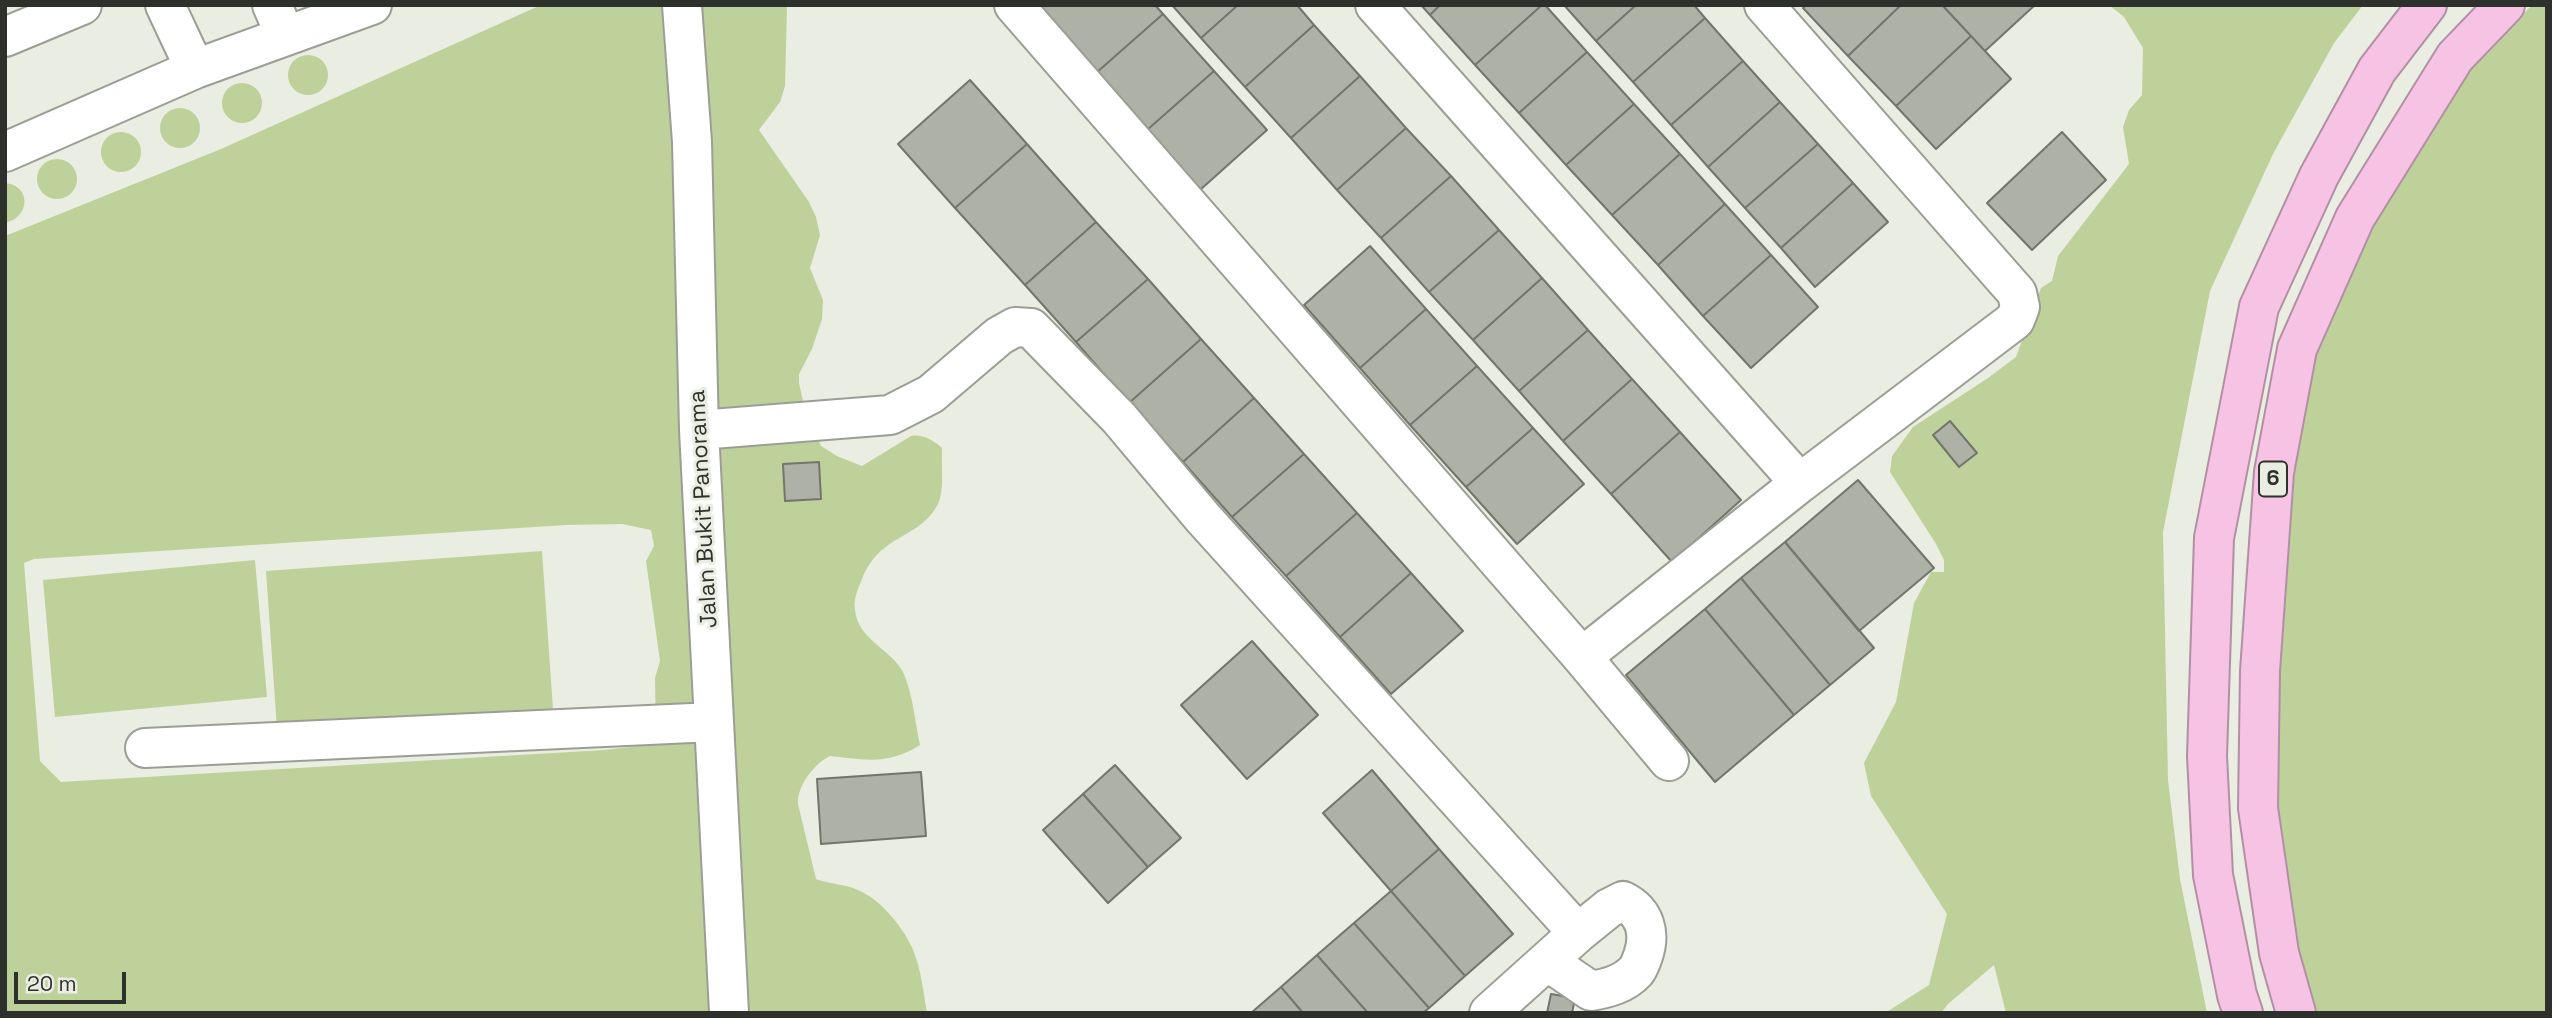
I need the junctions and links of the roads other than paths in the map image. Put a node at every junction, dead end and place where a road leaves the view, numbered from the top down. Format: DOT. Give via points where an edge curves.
graph roads {
  1 [pos="82,5"];
  2 [pos="165,5"];
  3 [pos="372,5"];
  4 [pos="682,5"];
  5 [pos="1014,5"];
  6 [pos="1374,5"];
  7 [pos="1764,5"];
  8 [pos="2427,5"];
  9 [pos="2505,5"];
  10 [pos="279,20"];
  11 [pos="5,37"];
  12 [pos="195,69"];
  13 [pos="5,152"];
  14 [pos="699,430"];
  15 [pos="1800,483"];
  16 [pos="1583,657"];
  17 [pos="714,722"];
  18 [pos="145,748"];
  19 [pos="1668,761"];
  20 [pos="1578,933"];
  21 [pos="1548,961"];
  22 [pos="729,1013"];
  23 [pos="1489,1013"];
  24 [pos="2243,1013"];
  25 [pos="2296,1013"];
  1 -- 11 [label="street"];
  2 -- 12 [label="street"];
  3 -- 10 [label="street"];
  4 -- 14 [label="street, Jalan Bukit Panorama" via="692,142"];
  5 -- 16 [label="street"];
  6 -- 15 [label="street"];
  7 -- 15 [label="street" via="2017,293 2020,307 2015,320"];
  8 -- 24 [label="highway, 6" via="2376,70 2319,176 2259,307 2214,538 2207,757 2213,875"];
  9 -- 25 [label="highway, 6" via="2455,57 2355,218 2297,349 2274,472 2260,671 2258,808 2279,953"];
  10 -- 12 [label="street"];
  12 -- 13 [label="street"];
  14 -- 17 [label="street, Jalan Bukit Panorama"];
  14 -- 20 [label="street" via="890,415 931,394 999,336 1015,327 1031,328 1119,418 1203,518"];
  15 -- 16 [label="street"];
  16 -- 19 [label="street"];
  17 -- 18 [label="street"];
  17 -- 22 [label="street, Jalan Bukit Panorama"];
  20 -- 21 [label="street"];
  20 -- 21 [label="street" via="1623,901 1635,907 1644,919 1647,943 1637,971 1615,987 1591,991"];
  21 -- 23 [label="street"];
}
